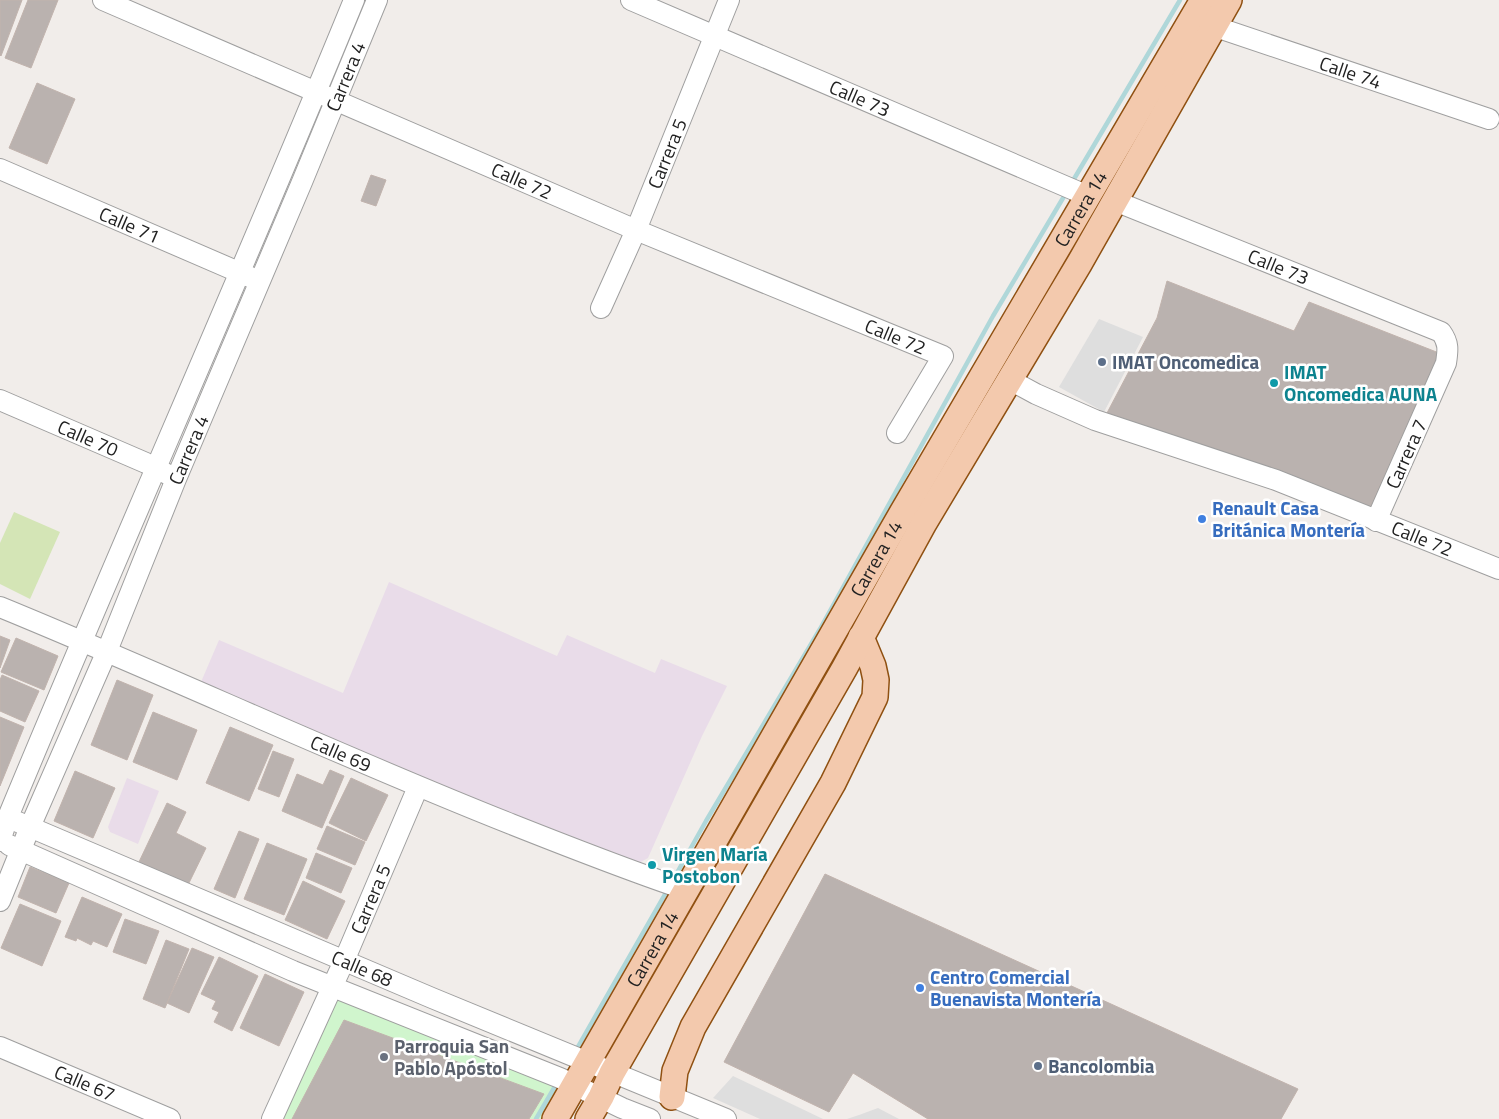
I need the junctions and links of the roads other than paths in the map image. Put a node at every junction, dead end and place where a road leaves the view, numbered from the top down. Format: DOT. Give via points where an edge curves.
graph roads {
  1 [pos="103,0"];
  2 [pos="354,0"];
  3 [pos="376,0"];
  4 [pos="632,0"];
  5 [pos="729,0"];
  6 [pos="1203,0"];
  7 [pos="1229,0"];
  8 [pos="1213,26"];
  9 [pos="714,36"];
  10 [pos="316,92"];
  11 [pos="336,101"];
  12 [pos="1488,119"];
  13 [pos="0,169"];
  14 [pos="280,176"];
  15 [pos="302,182"];
  16 [pos="1083,194"];
  17 [pos="1114,201"];
  18 [pos="636,230"];
  19 [pos="239,272"];
  20 [pos="260,282"];
  21 [pos="601,308"];
  22 [pos="1442,332"];
  23 [pos="1010,380"];
  24 [pos="0,400"];
  25 [pos="897,433"];
  26 [pos="156,468"];
  27 [pos="176,479"];
  28 [pos="1376,521"];
  29 [pos="1499,569"];
  30 [pos="0,607"];
  31 [pos="861,637"];
  32 [pos="81,640"];
  33 [pos="107,651"];
  34 [pos="418,787"];
  35 [pos="4,816"];
  36 [pos="30,827"];
  37 [pos="0,841"];
  38 [pos="20,850"];
  39 [pos="680,887"];
  40 [pos="0,901"];
  41 [pos="344,961"];
  42 [pos="332,986"];
  43 [pos="0,1047"];
  44 [pos="572,1055"];
  45 [pos="612,1073"];
  46 [pos="568,1081"];
  47 [pos="601,1097"];
  48 [pos="672,1097"];
  49 [pos="170,1119"];
  50 [pos="272,1119"];
  51 [pos="555,1119"];
  52 [pos="588,1119"];
  53 [pos="650,1119"];
  54 [pos="726,1119"];
  1 -- 10 [label="street, Calle 72"];
  2 -- 10 [label="street, Carrera 4"];
  3 -- 11 [label="street, Carrera 4"];
  4 -- 9 [label="street, Calle 73"];
  5 -- 9 [label="street, Carrera 5"];
  6 -- 16 [label="main road, Carrera 14"];
  7 -- 8 [label="main road, Carrera 14"];
  8 -- 12 [label="street, Calle 74"];
  8 -- 17 [label="main road, Carrera 14"];
  9 -- 16 [label="street, Calle 73"];
  9 -- 18 [label="street, Carrera 5"];
  10 -- 11 [label="street, Calle 72"];
  10 -- 14 [label="street, Carrera 4"];
  11 -- 15 [label="street, Carrera 4"];
  11 -- 18 [label="street, Calle 72"];
  13 -- 19 [label="street, Calle 71"];
  14 -- 15 [label="street"];
  14 -- 19 [label="street, Carrera 4"];
  15 -- 20 [label="street, Carrera 4"];
  16 -- 39 [label="main road, Carrera 14" via="902,513"];
  17 -- 22 [label="street, Calle 73"];
  17 -- 23 [label="main road, Carrera 14"];
  18 -- 21 [label="street, Carrera 5"];
  18 -- 25 [label="street, Calle 72" via="942,356"];
  19 -- 20 [label="street, Calle 71"];
  19 -- 26 [label="street, Carrera 4"];
  20 -- 27 [label="street, Carrera 4"];
  22 -- 28 [label="street, Carrera 7" via="1449,349 1446,363"];
  23 -- 28 [label="street, Calle 72" via="1094,420 1276,480"];
  23 -- 31 [label="main road, Carrera 14" via="924,523"];
  24 -- 26 [label="street, Calle 70"];
  26 -- 27 [label="street, Calle 70"];
  26 -- 32 [label="street, Carrera 4"];
  27 -- 33 [label="street, Carrera 4"];
  28 -- 29 [label="street, Calle 72"];
  30 -- 32 [label="street, Calle 69"];
  31 -- 45 [label="main road, Carrera 14"];
  31 -- 48 [label="main road" via="873,666 875,697 833,783 693,1027 676,1071"];
  32 -- 33 [label="street, Calle 69"];
  32 -- 35 [label="street, Carrera 4"];
  33 -- 34 [label="street, Calle 69"];
  33 -- 36 [label="street, Carrera 4"];
  34 -- 39 [label="street, Calle 69" via="626,870"];
  34 -- 41 [label="street, Carrera 5"];
  35 -- 36 [label="street, Calle 68"];
  35 -- 37 [label="street, Carrera 4"];
  36 -- 38 [label="street, Carrera 4"];
  36 -- 41 [label="street, Calle 68"];
  37 -- 38 [label="street, Calle 68"];
  38 -- 40 [label="street, Carrera 4"];
  38 -- 42 [label="street, Calle 68"];
  39 -- 44 [label="main road, Carrera 14"];
  41 -- 42 [label="street, Carrera 5"];
  41 -- 44 [label="street, Calle 68"];
  42 -- 46 [label="street, Calle 68"];
  42 -- 50 [label="street, Carrera 5"];
  43 -- 49 [label="street, Calle 67"];
  44 -- 45 [label="street, Calle 68"];
  44 -- 46 [label="main road, Carrera 14"];
  45 -- 47 [label="main road, Carrera 14"];
  45 -- 48 [label="street, Calle 68"];
  46 -- 47 [label="street, Calle 68"];
  46 -- 51 [label="main road, Carrera 14"];
  47 -- 52 [label="main road, Carrera 14"];
  47 -- 53 [label="street, Calle 68"];
  48 -- 54 [label="street, Calle 68"];
}
